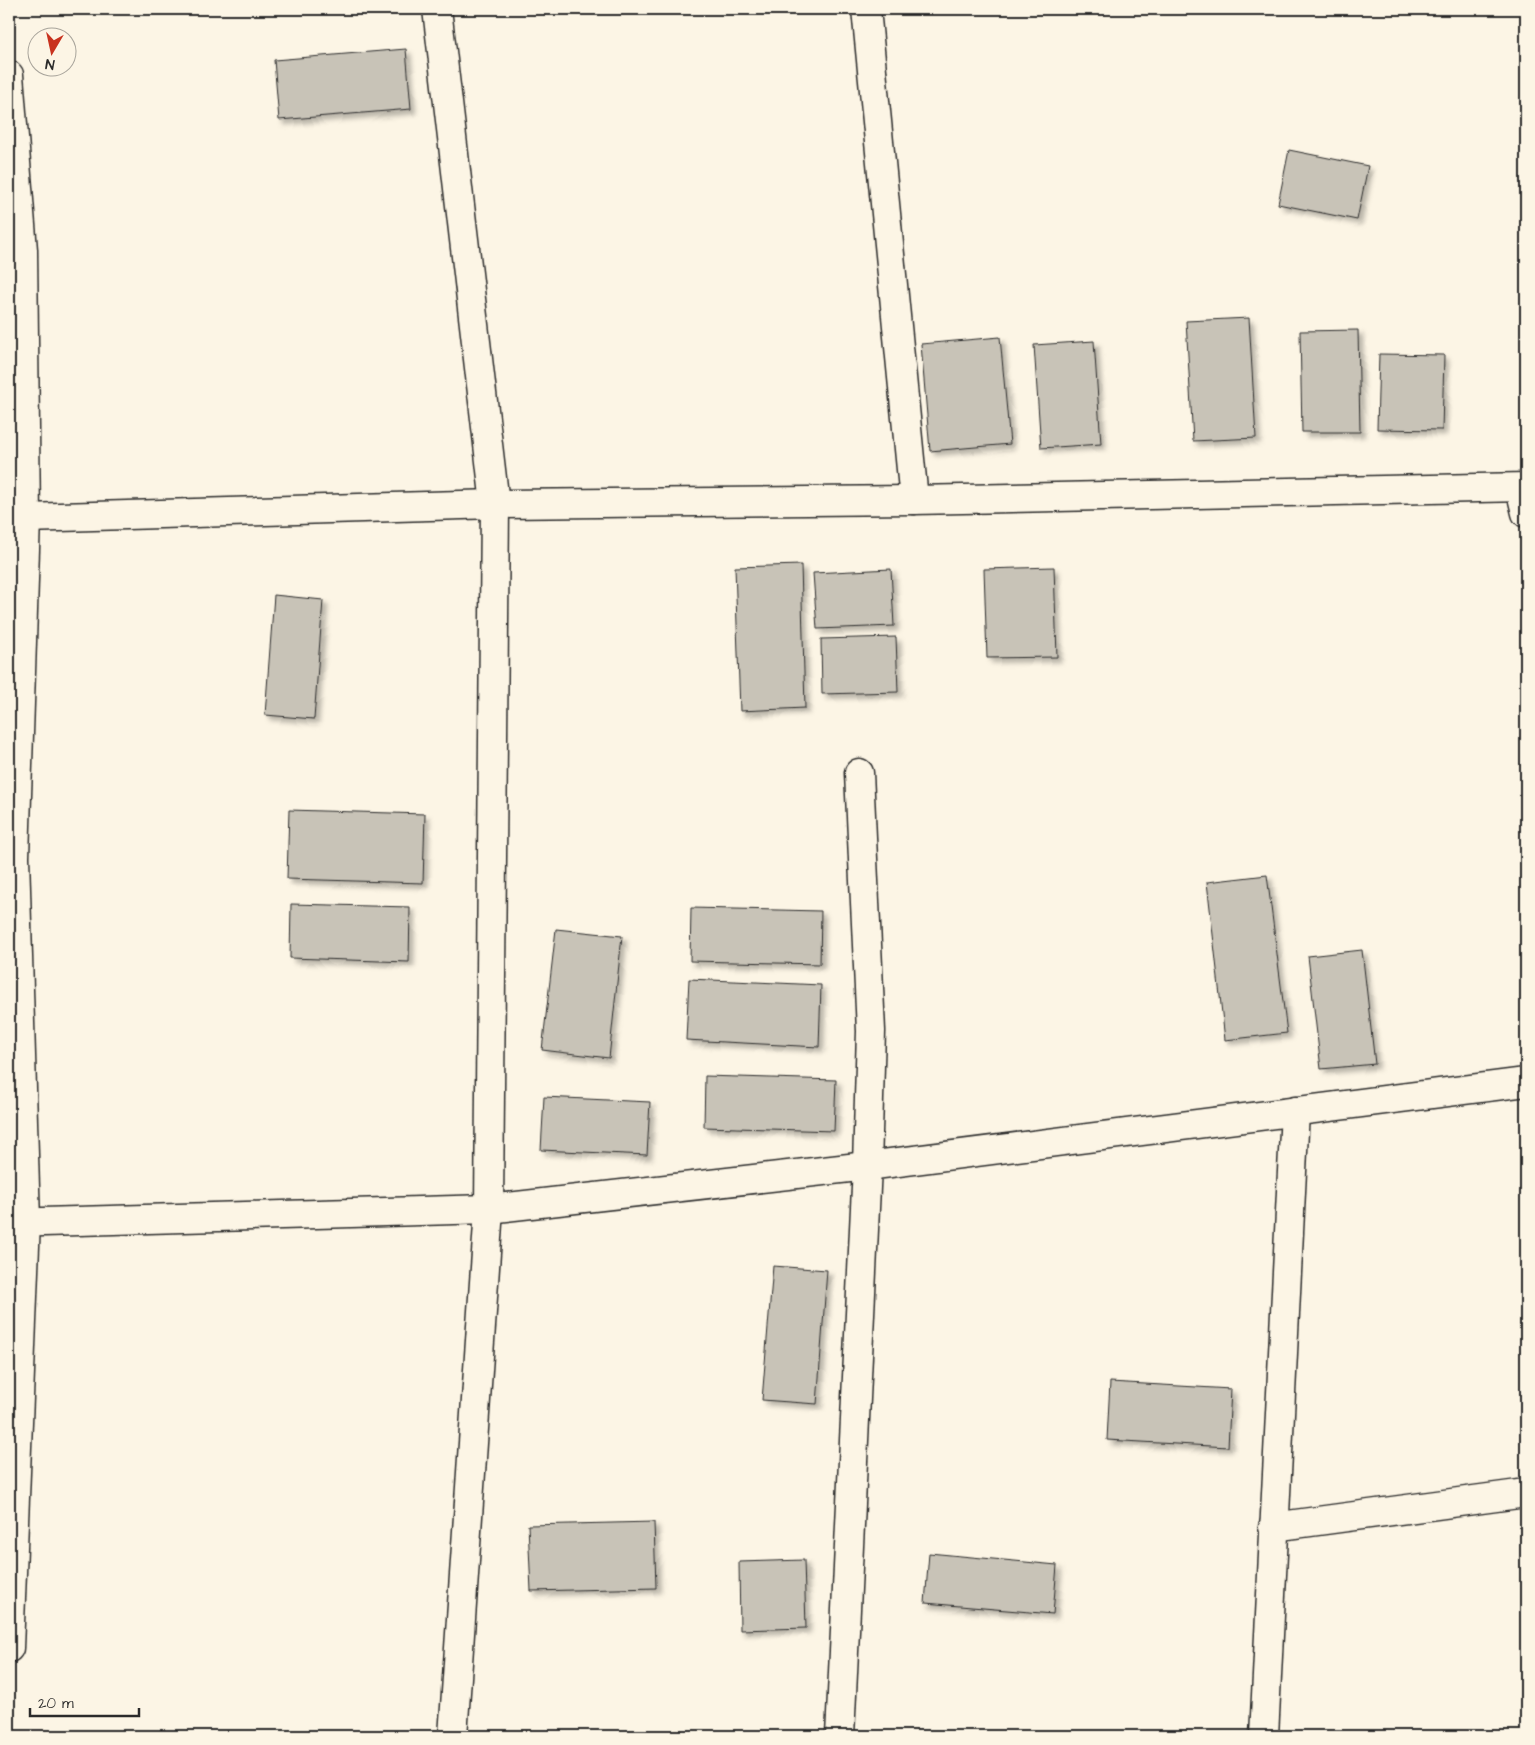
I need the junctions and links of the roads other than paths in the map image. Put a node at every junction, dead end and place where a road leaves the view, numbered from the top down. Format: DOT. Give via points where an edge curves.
graph roads {
  1 [pos="438,9"];
  2 [pos="866,9"];
  3 [pos="9,75"];
  4 [pos="1524,496"];
  5 [pos="914,500"];
  6 [pos="495,504"];
  7 [pos="26,518"];
  8 [pos="859,774"];
  9 [pos="12,857"];
  10 [pos="1526,1082"];
  11 [pos="1295,1111"];
  12 [pos="867,1166"];
  13 [pos="489,1209"];
  14 [pos="17,1222"];
  15 [pos="1526,1493"];
  16 [pos="1273,1527"];
  17 [pos="9,1635"];
  18 [pos="453,1736"];
  19 [pos="840,1736"];
  20 [pos="1264,1736"];
  1 -- 6 [label="street"];
  2 -- 5 [label="street"];
  3 -- 7 [label="street" via="23,250"];
  4 -- 5 [label="street"];
  5 -- 6 [label="street"];
  6 -- 7 [label="street"];
  6 -- 13 [label="street"];
  7 -- 9 [label="street"];
  8 -- 12 [label="street" via="871,1031"];
  9 -- 14 [label="street"];
  10 -- 11 [label="street"];
  11 -- 12 [label="street"];
  11 -- 16 [label="street"];
  12 -- 13 [label="street"];
  12 -- 19 [label="street"];
  13 -- 14 [label="street"];
  13 -- 18 [label="street"];
  14 -- 17 [label="street"];
  15 -- 16 [label="street"];
  16 -- 20 [label="street"];
}
